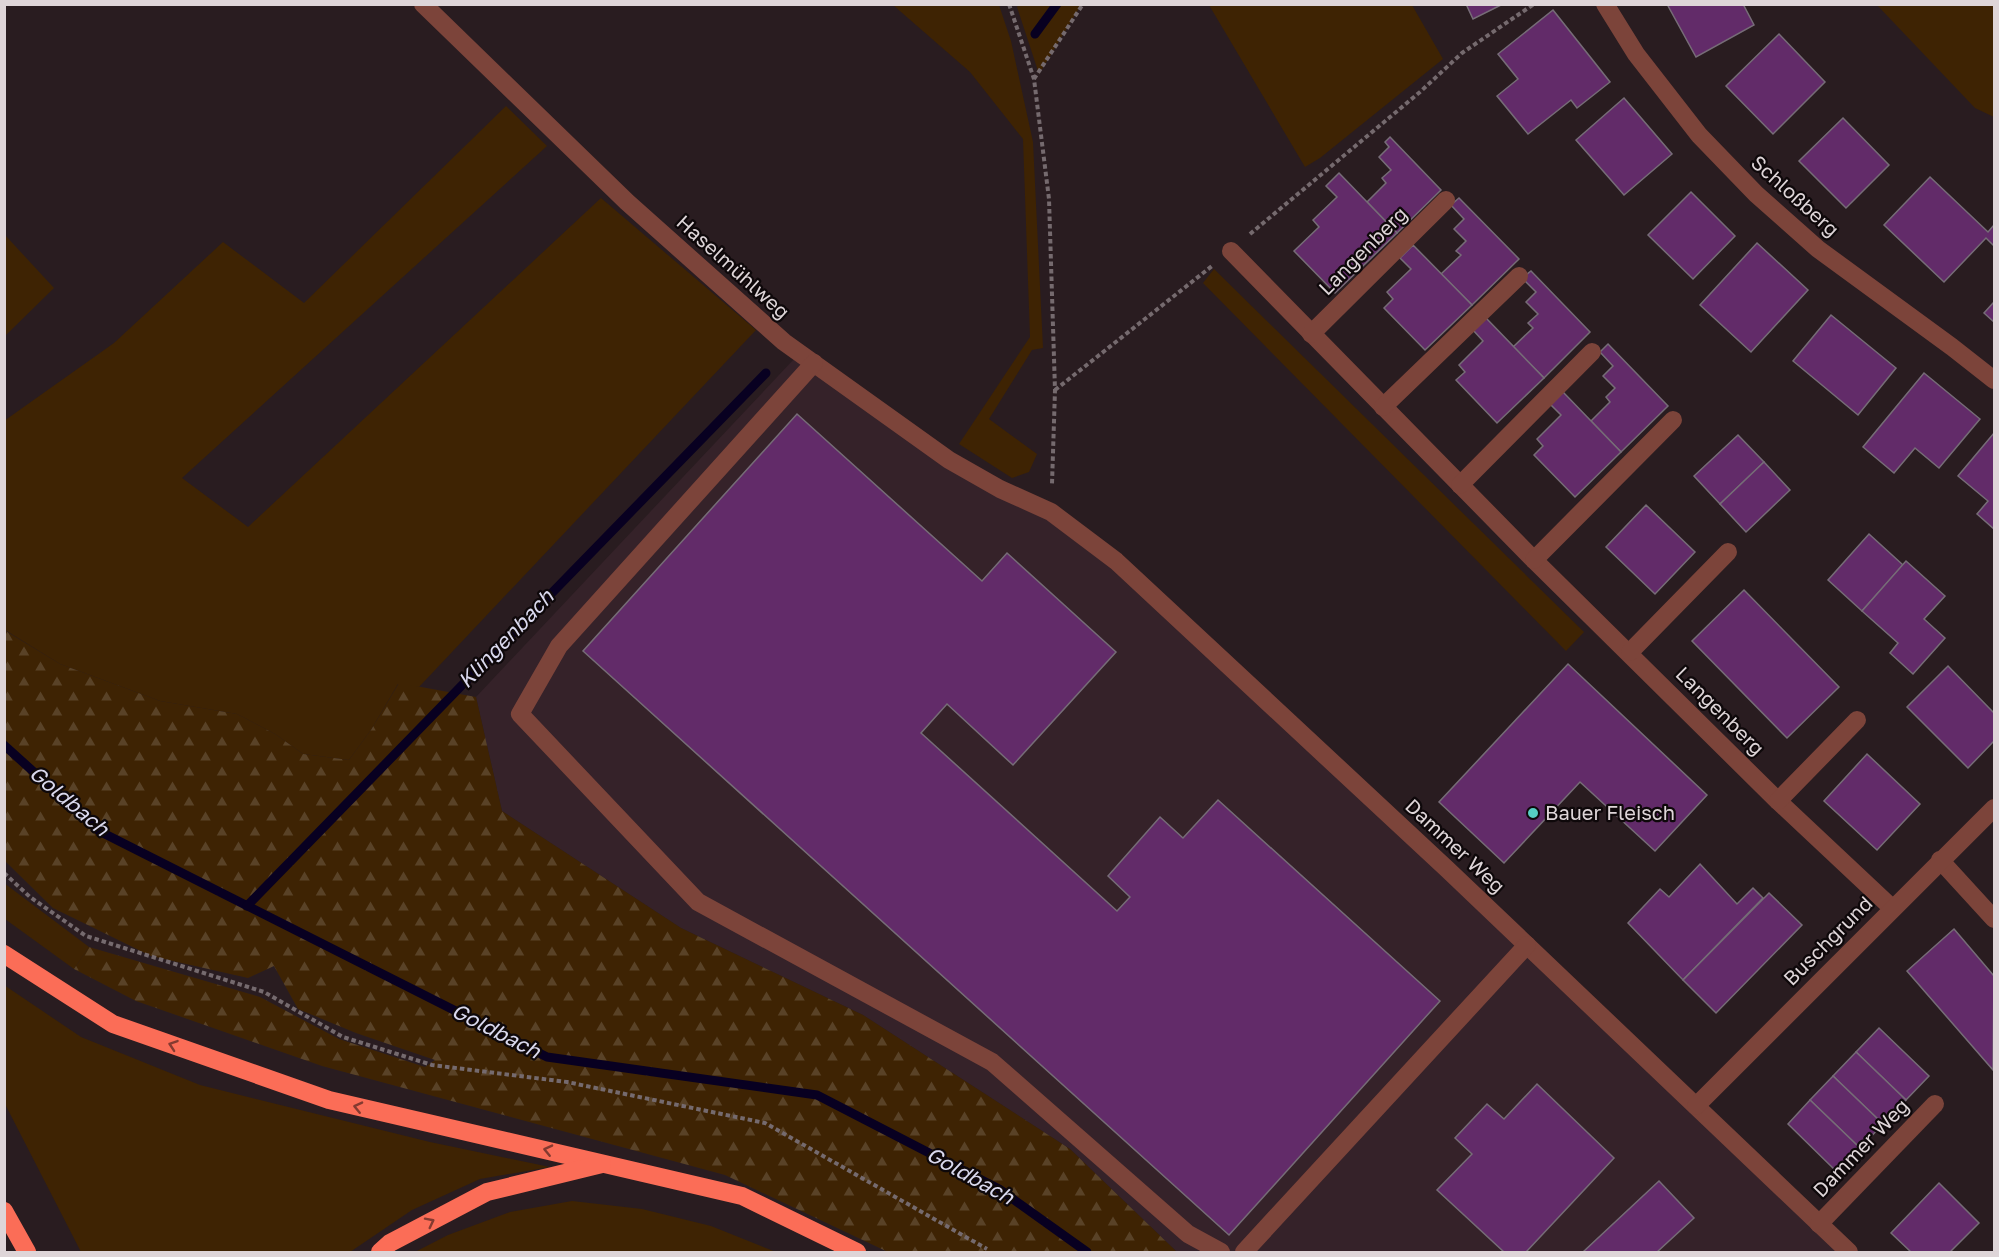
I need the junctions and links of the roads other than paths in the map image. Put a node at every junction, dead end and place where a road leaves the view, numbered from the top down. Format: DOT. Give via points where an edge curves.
graph roads {
  1 [pos="423,4"];
  2 [pos="1605,4"];
  3 [pos="1446,201"];
  4 [pos="1231,251"];
  5 [pos="1519,276"];
  6 [pos="1311,334"];
  7 [pos="1592,352"];
  8 [pos="814,363"];
  9 [pos="1995,380"];
  10 [pos="1383,407"];
  11 [pos="1672,420"];
  12 [pos="1460,485"];
  13 [pos="1051,512"];
  14 [pos="1728,552"];
  15 [pos="1534,560"];
  16 [pos="1630,652"];
  17 [pos="1857,720"];
  18 [pos="1778,801"];
  19 [pos="1995,808"];
  20 [pos="1940,860"];
  21 [pos="1892,908"];
  22 [pos="1995,919"];
  23 [pos="1527,945"];
  24 [pos="4,954"];
  25 [pos="1935,1104"];
  26 [pos="1695,1106"];
  27 [pos="605,1164"];
  28 [pos="4,1211"];
  29 [pos="1819,1224"];
  30 [pos="27,1252"];
  31 [pos="380,1252"];
  32 [pos="856,1252"];
  33 [pos="1221,1252"];
  34 [pos="1244,1252"];
  35 [pos="1849,1252"];
  1 -- 8 [label="street, Haselmühlweg" via="627,202 784,342"];
  2 -- 9 [label="street, Schloßberg" via="1636,54 1699,135 1756,194 1818,249"];
  3 -- 6 [label="street, Langenberg"];
  4 -- 6 [label="street, Langenberg"];
  5 -- 10 [label="street"];
  6 -- 10 [label="street, Langenberg"];
  7 -- 12 [label="street"];
  8 -- 13 [label="street, Haselmühlweg" via="949,460"];
  8 -- 33 [label="street" via="559,646 520,714 698,902 992,1062 1188,1234"];
  10 -- 12 [label="street, Langenberg"];
  11 -- 15 [label="street"];
  12 -- 15 [label="street, Langenberg"];
  13 -- 23 [label="street, Dammer Weg" via="1116,561"];
  14 -- 16 [label="street"];
  15 -- 16 [label="street, Langenberg"];
  16 -- 18 [label="street, Langenberg"];
  17 -- 18 [label="street"];
  18 -- 21 [label="street, Langenberg"];
  19 -- 20 [label="street, Buschgrund"];
  20 -- 21 [label="street, Buschgrund"];
  20 -- 22 [label="street"];
  21 -- 26 [label="street, Buschgrund"];
  23 -- 26 [label="street, Dammer Weg"];
  23 -- 34 [label="street"];
  27 -- 24 [label="highway, one-way" via="329,1100 112,1024"];
  25 -- 29 [label="street, Dammer Weg"];
  26 -- 29 [label="street, Dammer Weg"];
  31 -- 27 [label="highway, one-way" via="487,1192"];
  27 -- 32 [label="highway" via="742,1196"];
  28 -- 30 [label="highway"];
  29 -- 35 [label="street, Dammer Weg"];
}
